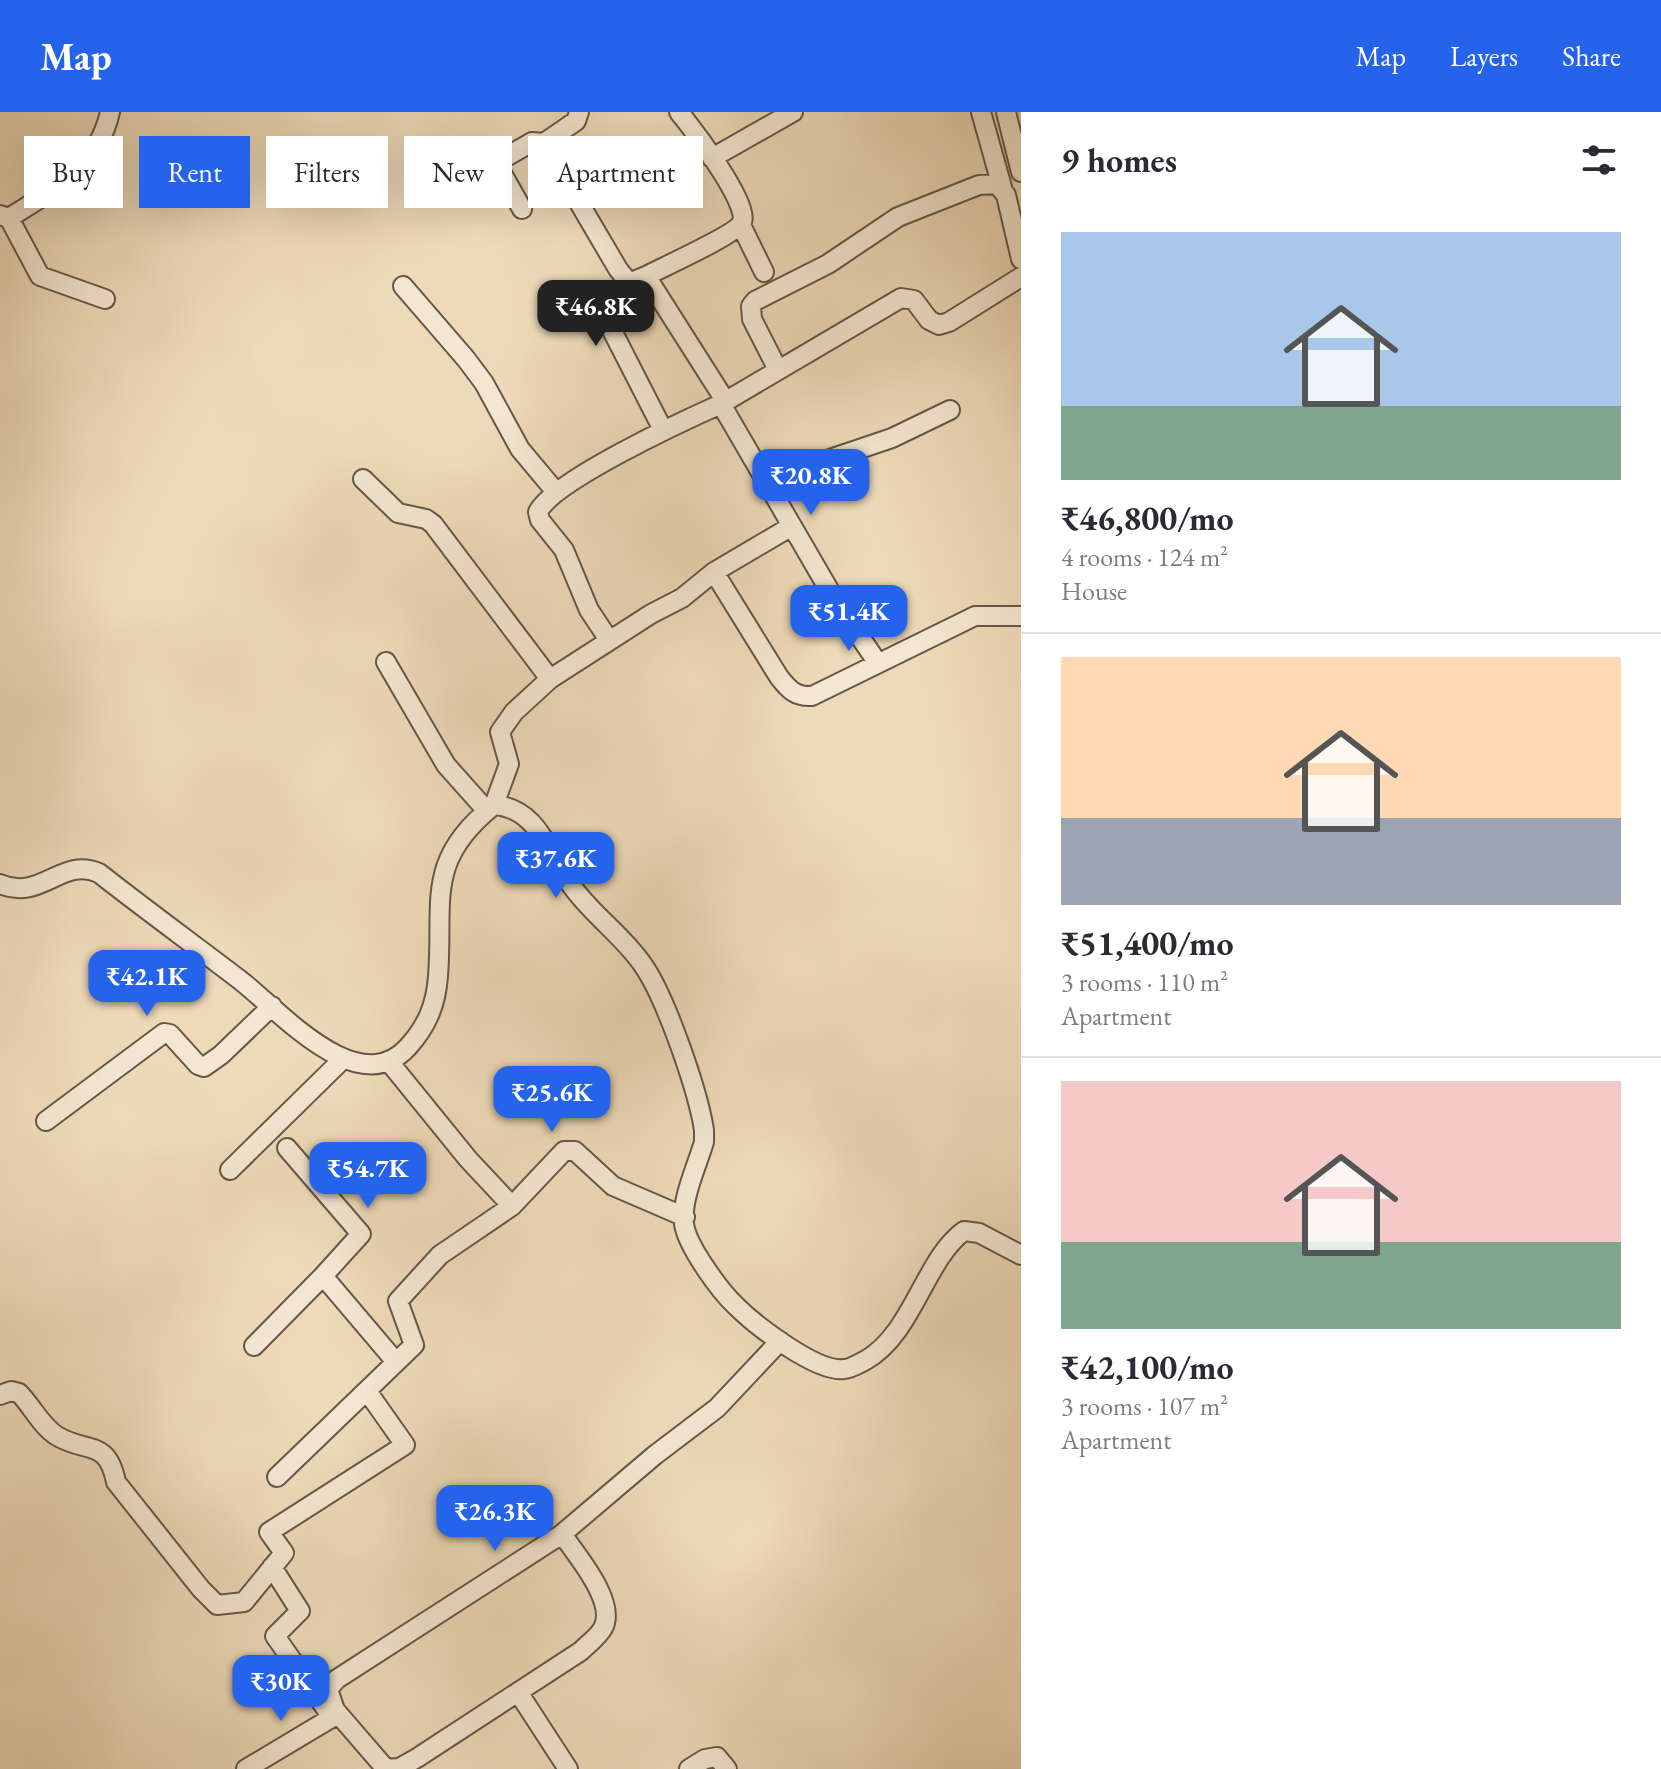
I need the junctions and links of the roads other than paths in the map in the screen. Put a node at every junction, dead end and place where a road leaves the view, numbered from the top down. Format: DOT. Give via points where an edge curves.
graph roads {
  1 [pos="110,112"];
  2 [pos="579,112"];
  3 [pos="679,112"];
  4 [pos="793,112"];
  5 [pos="981,112"];
  6 [pos="1006,112"];
  7 [pos="554,136"];
  8 [pos="528,144"];
  9 [pos="712,158"];
  10 [pos="1021,172"];
  11 [pos="1002,187"];
  12 [pos="589,208"];
  13 [pos="522,209"];
  14 [pos="5,216"];
  15 [pos="741,225"];
  16 [pos="1021,259"];
  17 [pos="764,272"];
  18 [pos="1021,277"];
  19 [pos="638,279"];
  20 [pos="403,286"];
  21 [pos="105,299"];
  22 [pos="778,370"];
  23 [pos="723,403"];
  24 [pos="950,410"];
  25 [pos="663,430"];
  26 [pos="363,479"];
  27 [pos="556,492"];
  28 [pos="773,493"];
  29 [pos="792,526"];
  30 [pos="714,572"];
  31 [pos="1021,616"];
  32 [pos="609,640"];
  33 [pos="386,662"];
  34 [pos="877,662"];
  35 [pos="550,679"];
  36 [pos="490,808"];
  37 [pos="0,884"];
  38 [pos="272,1006"];
  39 [pos="343,1059"];
  40 [pos="390,1063"];
  41 [pos="46,1121"];
  42 [pos="287,1148"];
  43 [pos="230,1170"];
  44 [pos="512,1206"];
  45 [pos="685,1217"];
  46 [pos="1021,1255"];
  47 [pos="323,1276"];
  48 [pos="780,1341"];
  49 [pos="254,1346"];
  50 [pos="396,1362"];
  51 [pos="367,1391"];
  52 [pos="0,1395"];
  53 [pos="277,1477"];
  54 [pos="562,1534"];
  55 [pos="272,1567"];
  56 [pos="518,1692"];
  57 [pos="335,1716"];
  58 [pos="246,1769"];
  59 [pos="384,1769"];
  60 [pos="568,1769"];
  61 [pos="689,1769"];
  62 [pos="727,1769"];
  1 -- 14 [label="street" via="90,159 66,181"];
  2 -- 7 [label="street" via="576,121"];
  3 -- 9 [label="street"];
  4 -- 9 [label="street"];
  5 -- 11 [label="street"];
  6 -- 10 [label="street"];
  8 -- 13 [label="street" via="499,161"];
  9 -- 15 [label="street" via="742,212"];
  11 -- 16 [label="street"];
  11 -- 22 [label="street" via="979,185 918,207 828,264 755,301 750,312"];
  12 -- 19 [label="street"];
  14 -- 21 [label="street" via="40,276"];
  15 -- 17 [label="street"];
  15 -- 19 [label="street"];
  18 -- 22 [label="street" via="939,325 914,300 901,298"];
  19 -- 23 [label="street"];
  19 -- 25 [label="street" via="601,302 601,313"];
  20 -- 27 [label="street" via="484,383 520,449"];
  22 -- 23 [label="street"];
  23 -- 25 [label="street"];
  23 -- 28 [label="street"];
  24 -- 28 [label="street" via="892,438 827,460"];
  25 -- 27 [label="street"];
  26 -- 35 [label="street" via="398,513 433,524"];
  27 -- 32 [label="street" via="542,505 540,520 564,550 589,610"];
  28 -- 29 [label="street"];
  29 -- 30 [label="street"];
  29 -- 34 [label="street"];
  30 -- 32 [label="street" via="682,598"];
  30 -- 34 [label="street" via="794,693 812,696"];
  31 -- 34 [label="street" via="975,616"];
  32 -- 35 [label="street"];
  33 -- 36 [label="street" via="446,765"];
  35 -- 36 [label="street" via="500,732 509,764"];
  36 -- 40 [label="street" via="463,836 443,876 432,1013"];
  36 -- 45 [label="street" via="511,806 531,820 571,886 644,966 660,996 704,1130"];
  37 -- 38 [label="street" via="31,889 76,868 88,868"];
  38 -- 39 [label="street"];
  38 -- 41 [label="street" via="204,1067 164,1033"];
  39 -- 40 [label="street" via="361,1065"];
  39 -- 43 [label="street"];
  40 -- 44 [label="street"];
  42 -- 47 [label="street" via="361,1234"];
  44 -- 45 [label="street" via="570,1149 613,1186"];
  44 -- 50 [label="street" via="440,1255 398,1301 414,1345"];
  45 -- 48 [label="street" via="693,1246 721,1289"];
  46 -- 48 [label="street" via="964,1231 951,1240 889,1339 869,1358 845,1370 827,1368"];
  47 -- 49 [label="street"];
  47 -- 50 [label="street"];
  48 -- 54 [label="street" via="717,1408"];
  50 -- 51 [label="street"];
  51 -- 53 [label="street"];
  51 -- 55 [label="street" via="405,1445 269,1532 284,1553"];
  52 -- 55 [label="street" via="19,1393 57,1436 100,1451 112,1463 116,1482 217,1605 244,1602"];
  54 -- 56 [label="street" via="603,1596 607,1614 602,1629 581,1651"];
  54 -- 57 [label="street" via="337,1679 328,1689"];
  55 -- 57 [label="street" via="300,1611 275,1636"];
  56 -- 59 [label="street" via="417,1758"];
  56 -- 60 [label="street"];
  57 -- 58 [label="street"];
  57 -- 59 [label="street"];
  61 -- 62 [label="street" via="710,1756"];
}
